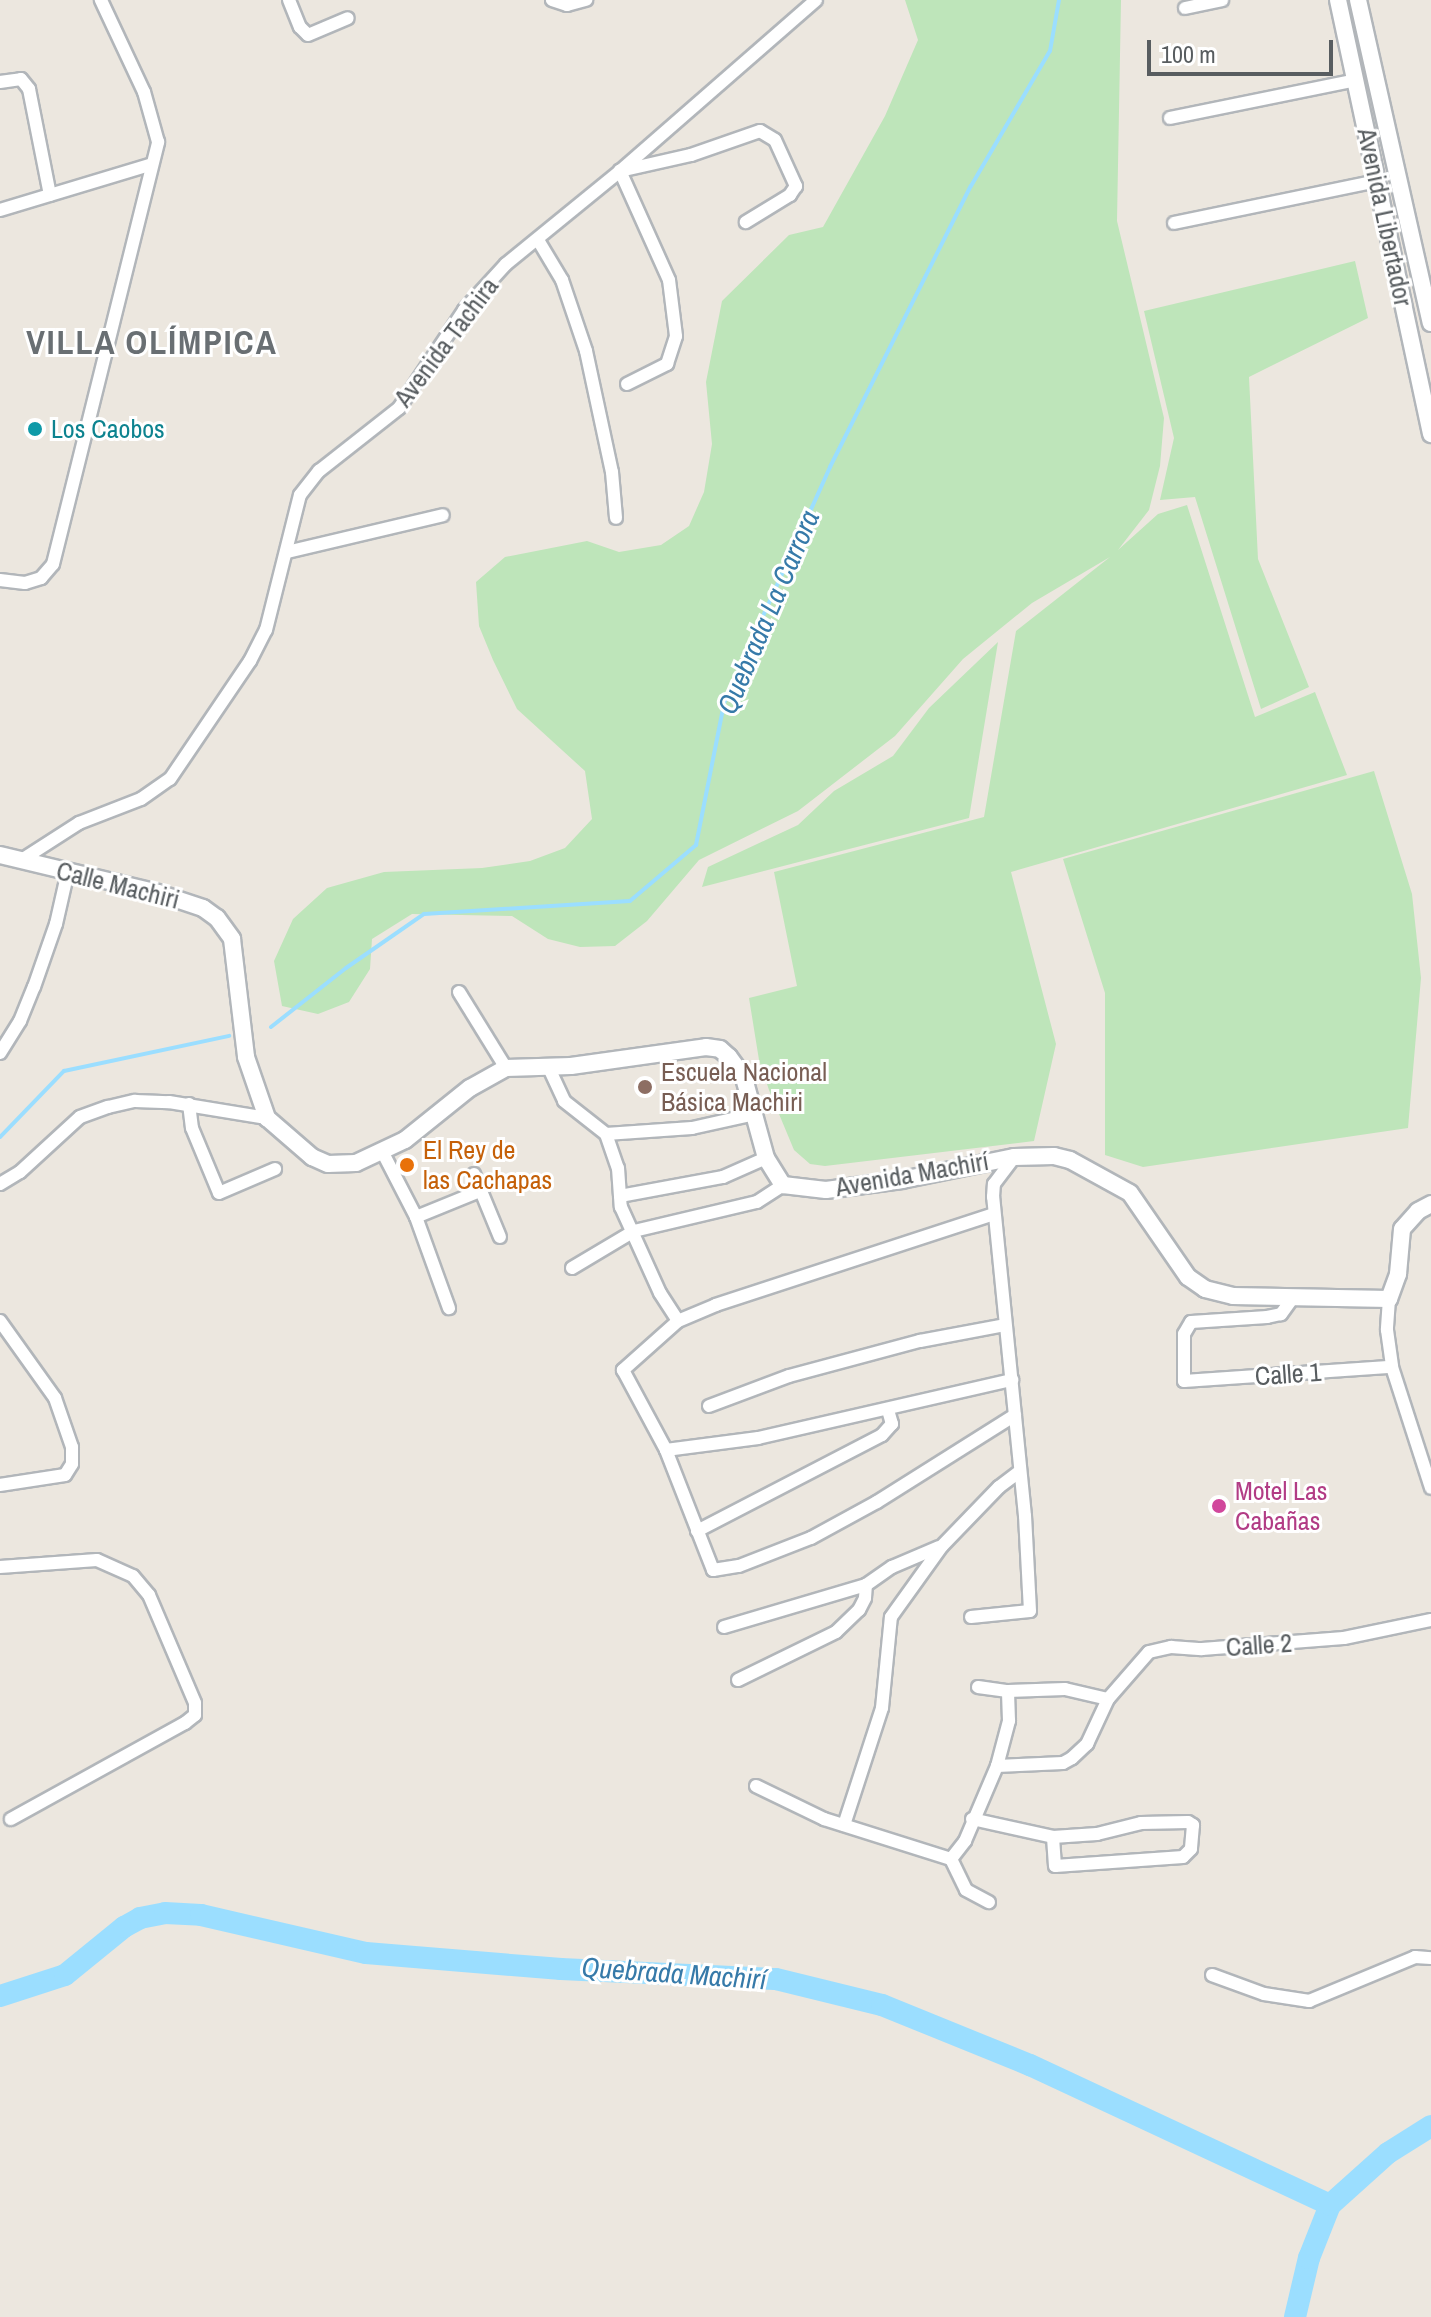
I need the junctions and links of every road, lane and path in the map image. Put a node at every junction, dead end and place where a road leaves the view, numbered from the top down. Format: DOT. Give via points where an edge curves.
graph roads {
  1 [pos="101,0"];
  2 [pos="289,0"];
  3 [pos="552,0"];
  4 [pos="586,0"];
  5 [pos="816,0"];
  6 [pos="1222,0"];
  7 [pos="1338,0"];
  8 [pos="1358,0"];
  9 [pos="1185,8"];
  10 [pos="348,18"];
  11 [pos="1356,80"];
  12 [pos="0,82"];
  13 [pos="1170,118"];
  14 [pos="149,165"];
  15 [pos="620,171"];
  16 [pos="1377,181"];
  17 [pos="50,195"];
  18 [pos="0,210"];
  19 [pos="746,222"];
  20 [pos="1174,223"];
  21 [pos="538,240"];
  22 [pos="1431,323"];
  23 [pos="627,384"];
  24 [pos="1431,434"];
  25 [pos="443,515"];
  26 [pos="616,518"];
  27 [pos="287,552"];
  28 [pos="0,580"];
  29 [pos="0,855"];
  30 [pos="23,859"];
  31 [pos="68,871"];
  32 [pos="459,992"];
  33 [pos="0,1053"];
  34 [pos="548,1066"];
  35 [pos="506,1068"];
  36 [pos="189,1104"];
  37 [pos="755,1114"];
  38 [pos="267,1118"];
  39 [pos="606,1134"];
  40 [pos="382,1151"];
  41 [pos="1014,1157"];
  42 [pos="766,1158"];
  43 [pos="275,1169"];
  44 [pos="474,1174"];
  45 [pos="0,1184"];
  46 [pos="783,1185"];
  47 [pos="480,1191"];
  48 [pos="620,1196"];
  49 [pos="1431,1204"];
  50 [pos="994,1214"];
  51 [pos="416,1217"];
  52 [pos="634,1231"];
  53 [pos="500,1237"];
  54 [pos="572,1268"];
  55 [pos="1292,1299"];
  56 [pos="1389,1299"];
  57 [pos="449,1308"];
  58 [pos="0,1321"];
  59 [pos="678,1321"];
  60 [pos="1005,1325"];
  61 [pos="1392,1367"];
  62 [pos="1012,1380"];
  63 [pos="709,1406"];
  64 [pos="888,1410"];
  65 [pos="1015,1415"];
  66 [pos="666,1450"];
  67 [pos="1020,1471"];
  68 [pos="0,1485"];
  69 [pos="1431,1488"];
  70 [pos="697,1531"];
  71 [pos="942,1546"];
  72 [pos="0,1567"];
  73 [pos="866,1585"];
  74 [pos="971,1617"];
  75 [pos="1431,1620"];
  76 [pos="724,1627"];
  77 [pos="738,1680"];
  78 [pos="978,1687"];
  79 [pos="1008,1691"];
  80 [pos="1108,1699"];
  81 [pos="997,1766"];
  82 [pos="756,1786"];
  83 [pos="11,1819"];
  84 [pos="972,1819"];
  85 [pos="844,1825"];
  86 [pos="1053,1837"];
  87 [pos="951,1859"];
  88 [pos="989,1902"];
  89 [pos="1431,1958"];
  90 [pos="1212,1975"];
  1 -- 14 [label="street" via="153,119 158,142"];
  2 -- 10 [label="street" via="308,35"];
  3 -- 4 [label="street" via="567,5"];
  5 -- 15 [label="street, Avenida Tachira"];
  6 -- 9 [label="street"];
  7 -- 11 [label="street, Avenida Libertador"];
  8 -- 22 [label="street, Avenida Libertador"];
  11 -- 13 [label="street"];
  11 -- 16 [label="street, Avenida Libertador"];
  12 -- 17 [label="street" via="21,79 29,89"];
  14 -- 17 [label="street"];
  14 -- 28 [label="street" via="53,564 41,578 25,583"];
  15 -- 19 [label="street" via="691,155 760,131 775,140 796,186"];
  15 -- 21 [label="street, Avenida Tachira"];
  15 -- 23 [label="street" via="669,280 676,336 667,364"];
  16 -- 20 [label="street"];
  16 -- 24 [label="street, Avenida Libertador"];
  17 -- 18 [label="street"];
  21 -- 26 [label="street" via="562,280 586,351 612,472"];
  21 -- 27 [label="street, Avenida Tachira" via="483,286 399,408 319,471 300,495"];
  25 -- 27 [label="street"];
  27 -- 30 [label="street, Avenida Tachira" via="266,630 170,779 141,799 79,823"];
  29 -- 30 [label="street, Calle Machiri"];
  30 -- 31 [label="street, Calle Machiri"];
  31 -- 33 [label="street" via="34,987"];
  31 -- 38 [label="street, Calle Machiri" via="158,893 217,918 232,939 246,1057"];
  32 -- 35 [label="street"];
  34 -- 35 [label="street"];
  34 -- 37 [label="street" via="720,1049 744,1078"];
  34 -- 39 [label="street" via="564,1101"];
  35 -- 40 [label="street"];
  36 -- 38 [label="street"];
  36 -- 43 [label="street" via="192,1128 219,1193"];
  36 -- 45 [label="street" via="135,1101 80,1117"];
  37 -- 39 [label="street" via="692,1128"];
  37 -- 42 [label="street"];
  38 -- 40 [label="street" via="312,1157 328,1164 356,1163"];
  39 -- 48 [label="street" via="618,1168"];
  40 -- 51 [label="street"];
  41 -- 46 [label="street, Avenida Machirí" via="826,1190"];
  41 -- 50 [label="street" via="994,1184"];
  41 -- 55 [label="street, Avenida Machirí" via="1054,1156 1130,1193 1188,1277 1205,1289"];
  42 -- 46 [label="street"];
  42 -- 48 [label="street" via="723,1177"];
  44 -- 47 [label="street"];
  46 -- 52 [label="street" via="757,1202"];
  47 -- 51 [label="street"];
  47 -- 53 [label="street"];
  48 -- 52 [label="street"];
  49 -- 56 [label="street" via="1402,1229 1398,1274"];
  50 -- 59 [label="street"];
  50 -- 60 [label="street"];
  51 -- 57 [label="street"];
  52 -- 54 [label="street"];
  52 -- 59 [label="street"];
  55 -- 56 [label="street, Avenida Machirí"];
  55 -- 61 [label="street, Calle 1" via="1281,1314 1191,1322 1184,1334 1184,1381"];
  56 -- 61 [label="street"];
  58 -- 68 [label="street" via="55,1398 72,1447 72,1464 65,1475"];
  59 -- 66 [label="street" via="623,1370"];
  60 -- 62 [label="street"];
  60 -- 63 [label="street" via="789,1376"];
  61 -- 69 [label="street"];
  62 -- 64 [label="street"];
  62 -- 65 [label="street"];
  64 -- 66 [label="street" via="758,1438"];
  64 -- 70 [label="street" via="892,1424 882,1435"];
  65 -- 67 [label="street"];
  65 -- 70 [label="street" via="824,1531 739,1566 713,1570"];
  66 -- 70 [label="street"];
  67 -- 71 [label="street"];
  67 -- 74 [label="street" via="1030,1611"];
  71 -- 73 [label="street" via="892,1567"];
  71 -- 85 [label="street" via="891,1617 882,1708"];
  72 -- 83 [label="street" via="97,1560 133,1576 149,1595 195,1703 195,1715 185,1723"];
  73 -- 76 [label="street"];
  73 -- 77 [label="street" via="859,1610 836,1632"];
  75 -- 80 [label="street, Calle 2" via="1344,1638 1149,1652"];
  78 -- 79 [label="street"];
  79 -- 80 [label="street" via="1065,1689"];
  79 -- 81 [label="street" via="1009,1721"];
  80 -- 81 [label="street, Calle 2" via="1087,1744 1072,1758"];
  81 -- 84 [label="street"];
  82 -- 85 [label="street"];
  84 -- 86 [label="street"];
  84 -- 87 [label="street" via="965,1841"];
  85 -- 87 [label="street"];
  86 -- 86 [label="street" via="1055,1866 1183,1857 1191,1849 1193,1825 1141,1823"];
  87 -- 88 [label="street" via="966,1890"];
  89 -- 90 [label="street" via="1415,1957 1309,2001 1264,1994"];
}
